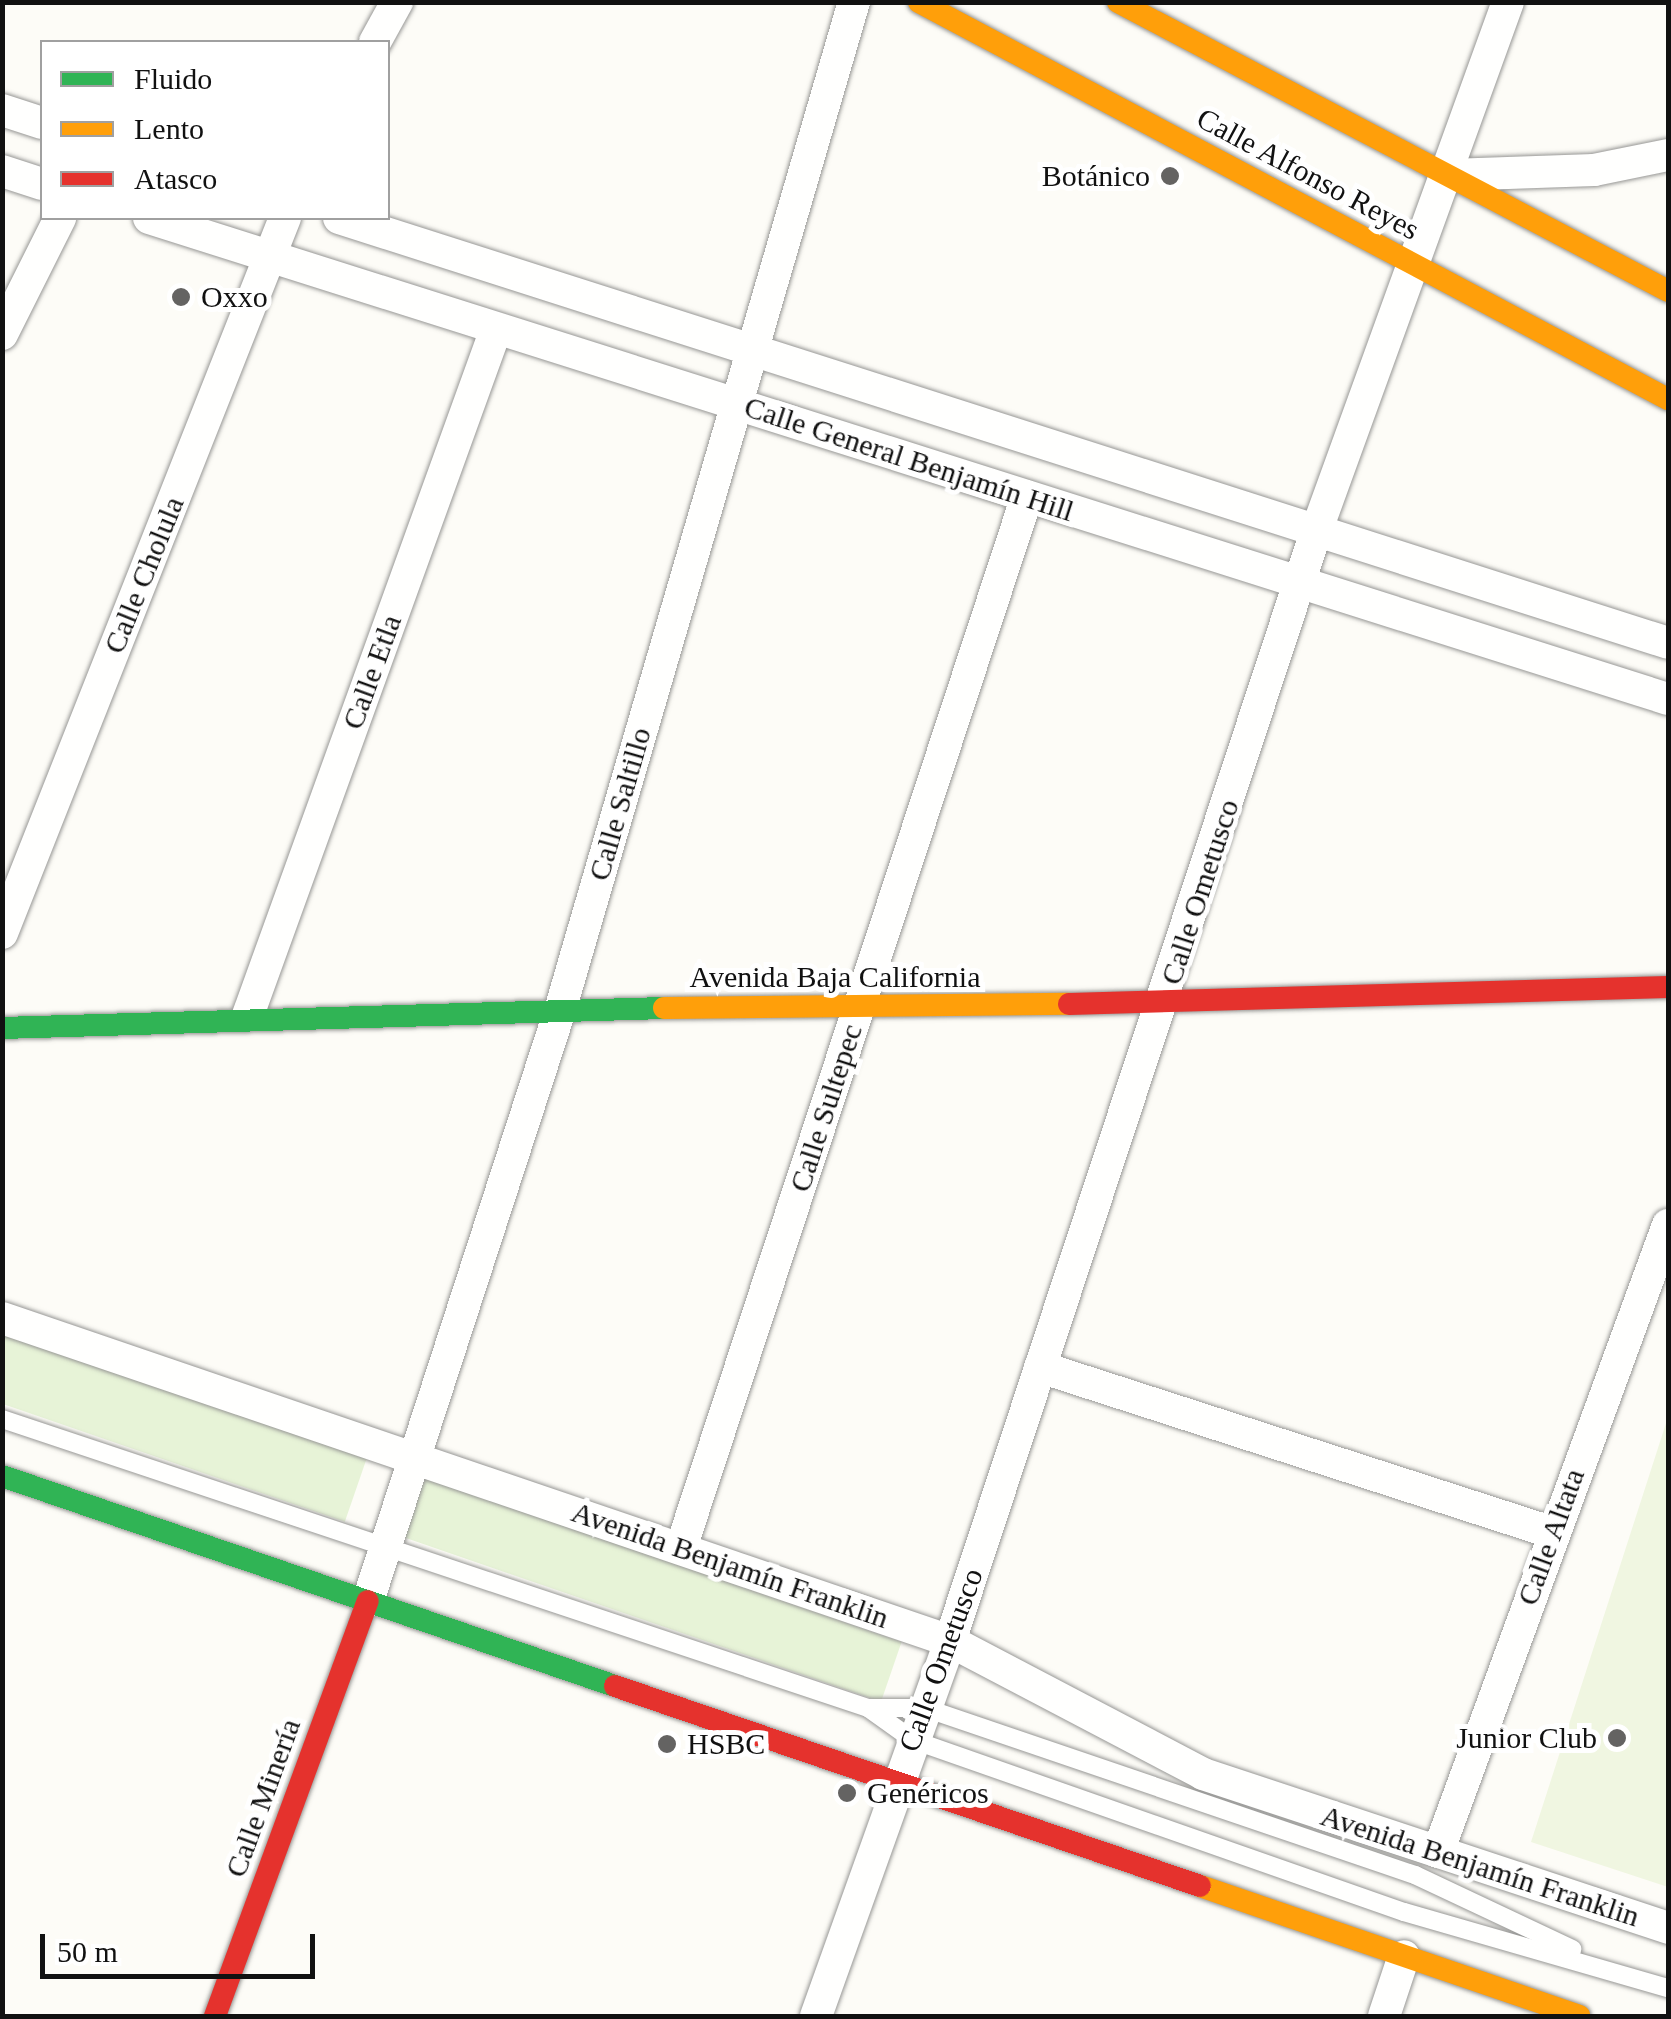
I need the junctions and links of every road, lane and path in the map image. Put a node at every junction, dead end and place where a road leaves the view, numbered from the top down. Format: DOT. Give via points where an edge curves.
graph roads {
  1 [pos="396,2"];
  2 [pos="854,2"];
  3 [pos="919,2"];
  4 [pos="1118,2"];
  5 [pos="1508,2"];
  6 [pos="377,40"];
  7 [pos="2,110"];
  8 [pos="40,121"];
  9 [pos="1668,155"];
  10 [pos="2,171"];
  11 [pos="1448,176"];
  12 [pos="40,183"];
  13 [pos="59,220"];
  14 [pos="155,220"];
  15 [pos="284,220"];
  16 [pos="345,220"];
  17 [pos="270,256"];
  18 [pos="1418,266"];
  19 [pos="1668,292"];
  20 [pos="496,328"];
  21 [pos="2,334"];
  22 [pos="753,350"];
  23 [pos="1668,399"];
  24 [pos="737,404"];
  25 [pos="1027,496"];
  26 [pos="1316,532"];
  27 [pos="1300,582"];
  28 [pos="1668,644"];
  29 [pos="1668,700"];
  30 [pos="2,932"];
  31 [pos="1668,987"];
  32 [pos="1165,1002"];
  33 [pos="561,1007"];
  34 [pos="858,1010"];
  35 [pos="248,1015"];
  36 [pos="2,1028"];
  37 [pos="1668,1225"];
  38 [pos="2,1318"];
  39 [pos="1040,1367"];
  40 [pos="2,1419"];
  41 [pos="416,1458"];
  42 [pos="2,1476"];
  43 [pos="1552,1532"];
  44 [pos="680,1548"];
  45 [pos="384,1551"];
  46 [pos="368,1601"];
  47 [pos="950,1641"];
  48 [pos="868,1708"];
  49 [pos="925,1708"];
  50 [pos="913,1740"];
  51 [pos="896,1784"];
  52 [pos="1438,1852"];
  53 [pos="1668,1928"];
  54 [pos="1404,1956"];
  55 [pos="1613,1969"];
  56 [pos="1668,1988"];
  57 [pos="215,2016"];
  58 [pos="816,2016"];
  59 [pos="1384,2016"];
  60 [pos="1578,2016"];
  1 -- 6 [label="street"];
  2 -- 22 [label="street, Calle Saltillo"];
  3 -- 18 [label="main road, Calle Alfonso Reyes"];
  4 -- 11 [label="main road, Calle Alfonso Reyes"];
  5 -- 11 [label="street, Calle Ometusco"];
  7 -- 8 [label="street"];
  9 -- 11 [label="street" via="1594,170"];
  10 -- 12 [label="street"];
  11 -- 18 [label="street, Calle Ometusco"];
  11 -- 19 [label="main road, Calle Alfonso Reyes"];
  13 -- 21 [label="street"];
  14 -- 17 [label="street, Calle General Benjamín Hill"];
  15 -- 17 [label="street, Calle Cholula"];
  16 -- 22 [label="street, Calle General Benjamín Hill"];
  17 -- 20 [label="street, Calle General Benjamín Hill"];
  17 -- 30 [label="street, Calle Cholula"];
  18 -- 23 [label="main road, Calle Alfonso Reyes"];
  18 -- 26 [label="street, Calle Ometusco"];
  20 -- 24 [label="street, Calle General Benjamín Hill"];
  20 -- 35 [label="street, Calle Etla"];
  22 -- 24 [label="street, Calle Saltillo"];
  22 -- 26 [label="street, Calle General Benjamín Hill"];
  24 -- 25 [label="street, Calle General Benjamín Hill"];
  24 -- 33 [label="street, Calle Saltillo"];
  25 -- 27 [label="street, Calle General Benjamín Hill"];
  25 -- 34 [label="street, Calle Sultepec"];
  26 -- 27 [label="street, Calle Ometusco"];
  26 -- 28 [label="street, Calle General Benjamín Hill"];
  27 -- 29 [label="street, Calle General Benjamín Hill"];
  27 -- 32 [label="street, Calle Ometusco"];
  31 -- 32 [label="main road, Avenida Baja California"];
  32 -- 34 [label="main road, Avenida Baja California"];
  32 -- 39 [label="street, Calle Ometusco"];
  33 -- 34 [label="main road, Avenida Baja California"];
  33 -- 35 [label="main road, Avenida Baja California"];
  33 -- 41 [label="street, Calle Saltillo"];
  34 -- 44 [label="street, Calle Sultepec"];
  35 -- 36 [label="main road, Avenida Baja California"];
  37 -- 43 [label="street, Calle Altata"];
  38 -- 41 [label="street, Avenida Benjamín Franklin"];
  39 -- 43 [label="street"];
  39 -- 47 [label="street, Calle Ometusco"];
  40 -- 45 [label="lane"];
  41 -- 44 [label="street, Avenida Benjamín Franklin"];
  41 -- 45 [label="street, Calle Saltillo"];
  42 -- 46 [label="main road"];
  43 -- 52 [label="street, Calle Altata"];
  44 -- 47 [label="street, Avenida Benjamín Franklin"];
  45 -- 46 [label="street, Calle Saltillo"];
  45 -- 48 [label="lane"];
  46 -- 51 [label="main road"];
  46 -- 57 [label="main road, Calle Minería"];
  47 -- 49 [label="street, Calle Ometusco"];
  47 -- 52 [label="street, Avenida Benjamín Franklin" via="1155,1754"];
  48 -- 49 [label="lane"];
  48 -- 50 [label="lane"];
  49 -- 50 [label="street, Calle Ometusco"];
  49 -- 55 [label="lane" via="1415,1874"];
  50 -- 51 [label="street, Calle Ometusco"];
  50 -- 55 [label="lane" via="1404,1912"];
  51 -- 54 [label="main road"];
  51 -- 58 [label="street, Calle Ometusco"];
  52 -- 53 [label="street, Avenida Benjamín Franklin"];
  54 -- 59 [label="street"];
  54 -- 60 [label="main road"];
  55 -- 56 [label="lane"];
}
